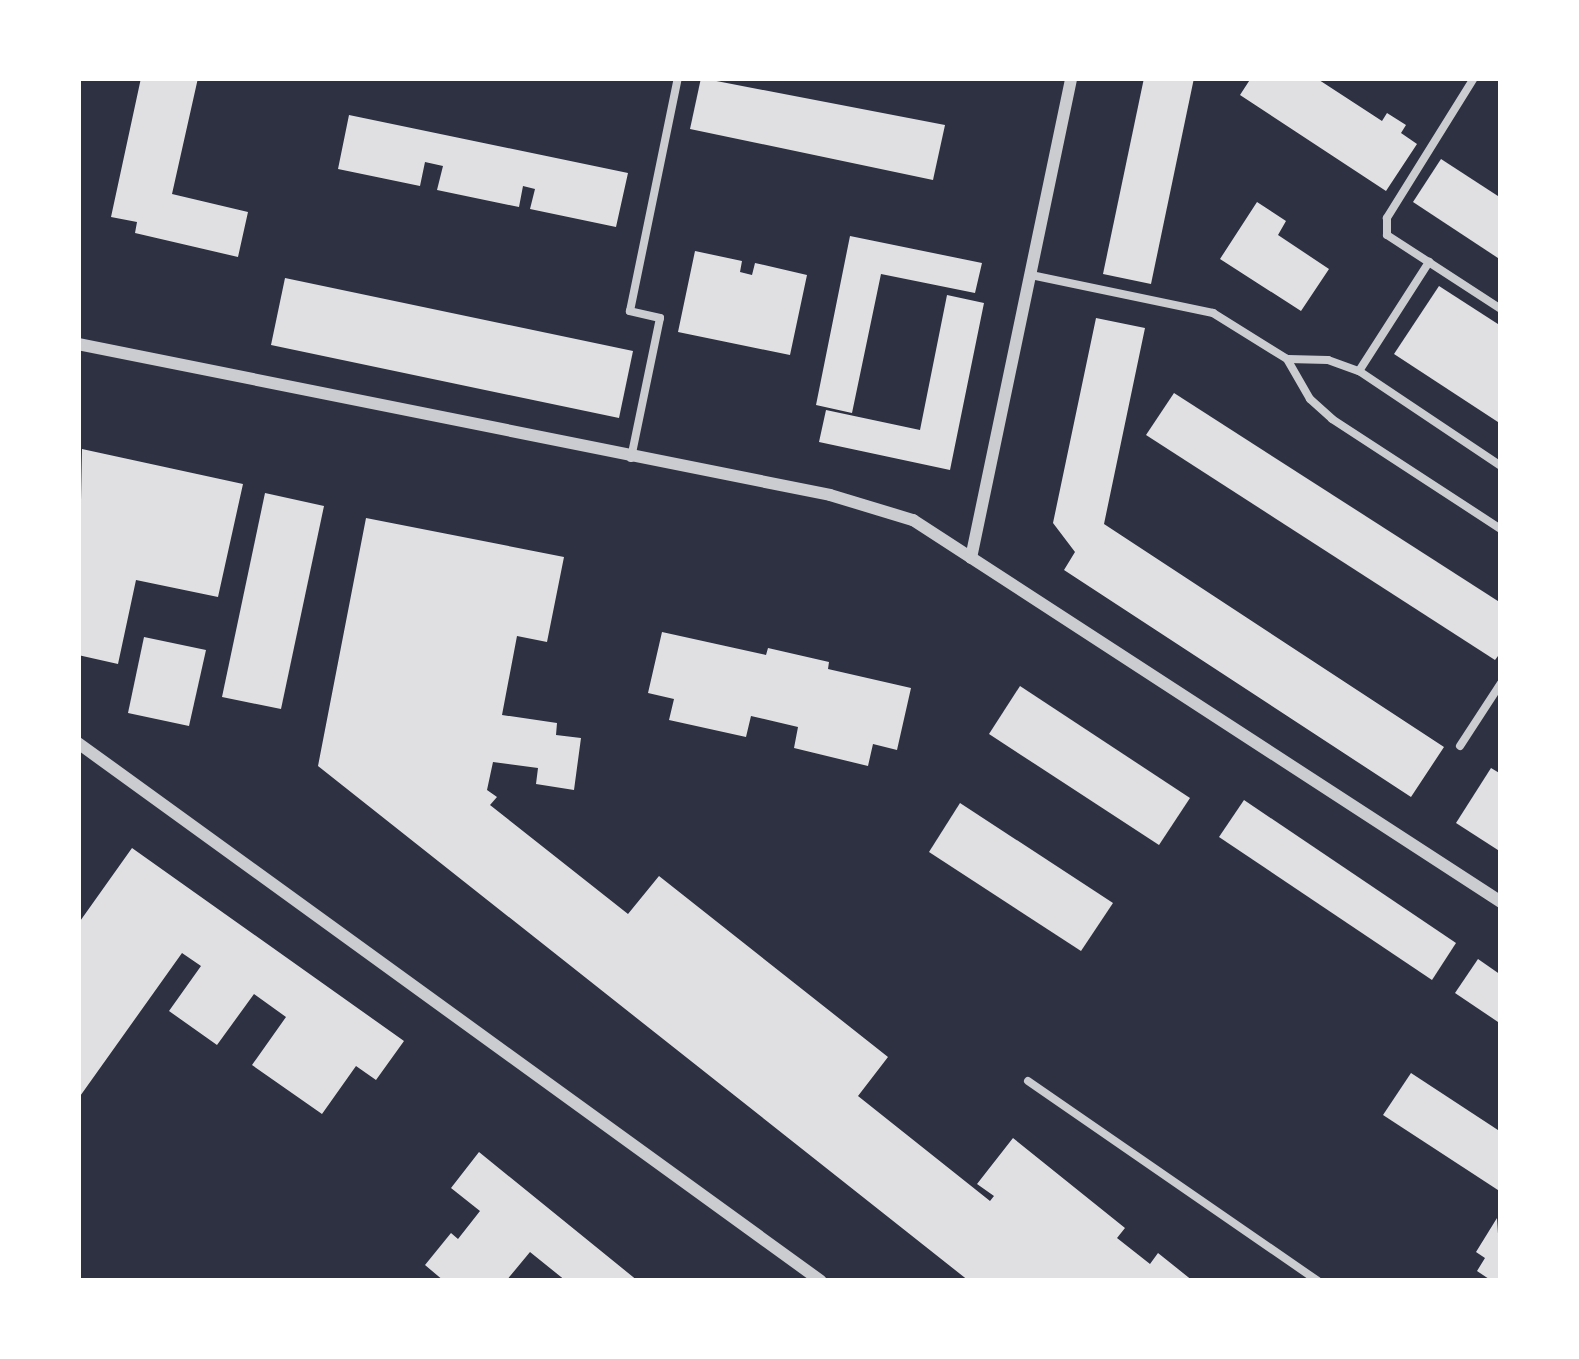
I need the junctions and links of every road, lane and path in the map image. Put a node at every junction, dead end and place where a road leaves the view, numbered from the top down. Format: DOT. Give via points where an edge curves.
graph roads {
  1 [pos="678,78"];
  2 [pos="1070,78"];
  3 [pos="1474,78"];
  4 [pos="1429,262"];
  5 [pos="1030,275"];
  6 [pos="1501,309"];
  7 [pos="78,344"];
  8 [pos="1287,358"];
  9 [pos="1359,371"];
  10 [pos="631,458"];
  11 [pos="1501,466"];
  12 [pos="1501,529"];
  13 [pos="971,558"];
  14 [pos="1501,683"];
  15 [pos="78,742"];
  16 [pos="1460,746"];
  17 [pos="1501,902"];
  18 [pos="1028,1081"];
  19 [pos="821,1281"];
  20 [pos="1318,1281"];
  1 -- 10 [label="lane" via="630,311 660,317"];
  2 -- 5 [label="street"];
  3 -- 4 [label="lane" via="1387,218 1387,235"];
  4 -- 6 [label="lane"];
  4 -- 9 [label="lane"];
  5 -- 8 [label="lane" via="1192,306"];
  5 -- 13 [label="street"];
  7 -- 10 [label="street"];
  8 -- 9 [label="lane"];
  8 -- 12 [label="lane" via="1332,419"];
  9 -- 11 [label="lane"];
  10 -- 13 [label="street" via="892,512"];
  13 -- 17 [label="street"];
  14 -- 16 [label="lane"];
  15 -- 19 [label="street"];
  18 -- 20 [label="lane"];
}
